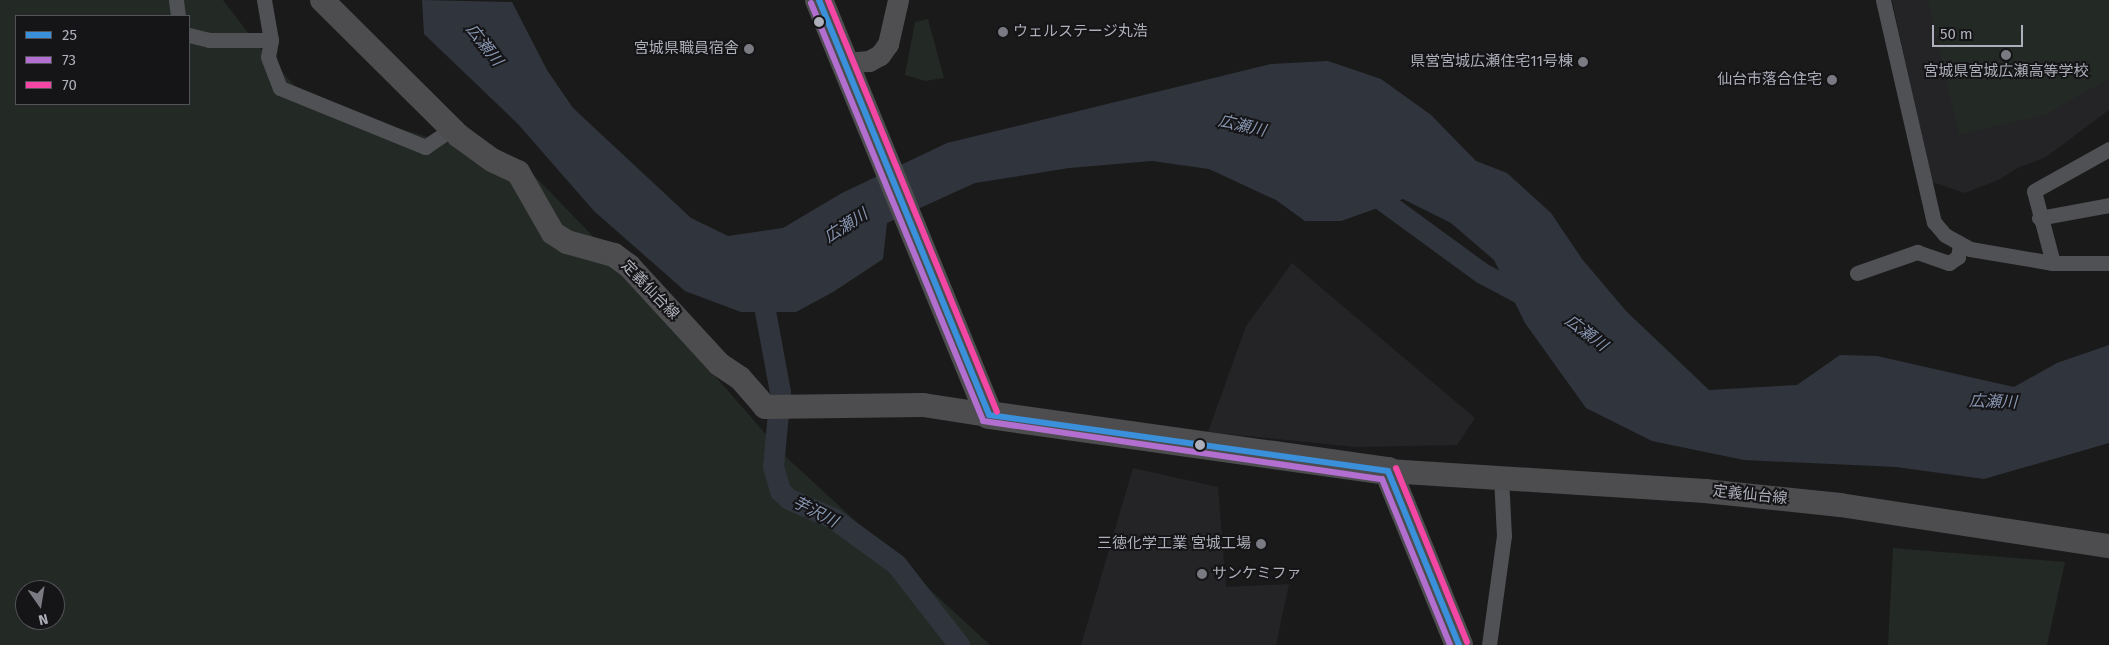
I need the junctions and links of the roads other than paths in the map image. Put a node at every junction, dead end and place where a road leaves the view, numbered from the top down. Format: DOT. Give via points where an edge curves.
graph roads {
  1 [pos="176,0"];
  2 [pos="264,0"];
  3 [pos="322,0"];
  4 [pos="819,0"];
  5 [pos="898,0"];
  6 [pos="1883,0"];
  7 [pos="178,15"];
  8 [pos="190,35"];
  9 [pos="271,40"];
  10 [pos="845,63"];
  11 [pos="452,129"];
  12 [pos="2109,149"];
  13 [pos="2109,205"];
  14 [pos="2039,218"];
  15 [pos="1960,245"];
  16 [pos="2053,263"];
  17 [pos="2109,263"];
  18 [pos="1857,273"];
  19 [pos="989,414"];
  20 [pos="1388,471"];
  21 [pos="1501,477"];
  22 [pos="2109,546"];
  23 [pos="1459,645"];
  24 [pos="1489,645"];
  1 -- 7 [label="street"];
  2 -- 9 [label="street"];
  3 -- 11 [label="main road, 定義仙台線"];
  4 -- 10 [label="highway"];
  5 -- 10 [label="street" via="888,44 880,55 869,61"];
  6 -- 15 [label="street" via="1928,207 1934,222"];
  8 -- 9 [label="street" via="209,40"];
  9 -- 11 [label="street" via="268,56 280,88 425,147"];
  10 -- 19 [label="highway"];
  11 -- 19 [label="main road, 定義仙台線" via="492,160 518,172 553,233 567,242 614,255 629,266 719,364 740,378 765,407 820,409 923,405"];
  12 -- 14 [label="street" via="2034,191"];
  13 -- 14 [label="street"];
  14 -- 16 [label="street"];
  15 -- 16 [label="street"];
  15 -- 18 [label="street" via="1958,257 1949,263 1917,252"];
  16 -- 17 [label="street"];
  19 -- 20 [label="highway"];
  20 -- 21 [label="main road, 定義仙台線"];
  20 -- 23 [label="highway" via="1435,593"];
  21 -- 22 [label="main road, 定義仙台線" via="1705,491 1840,505"];
  21 -- 24 [label="street" via="1504,536"];
}
